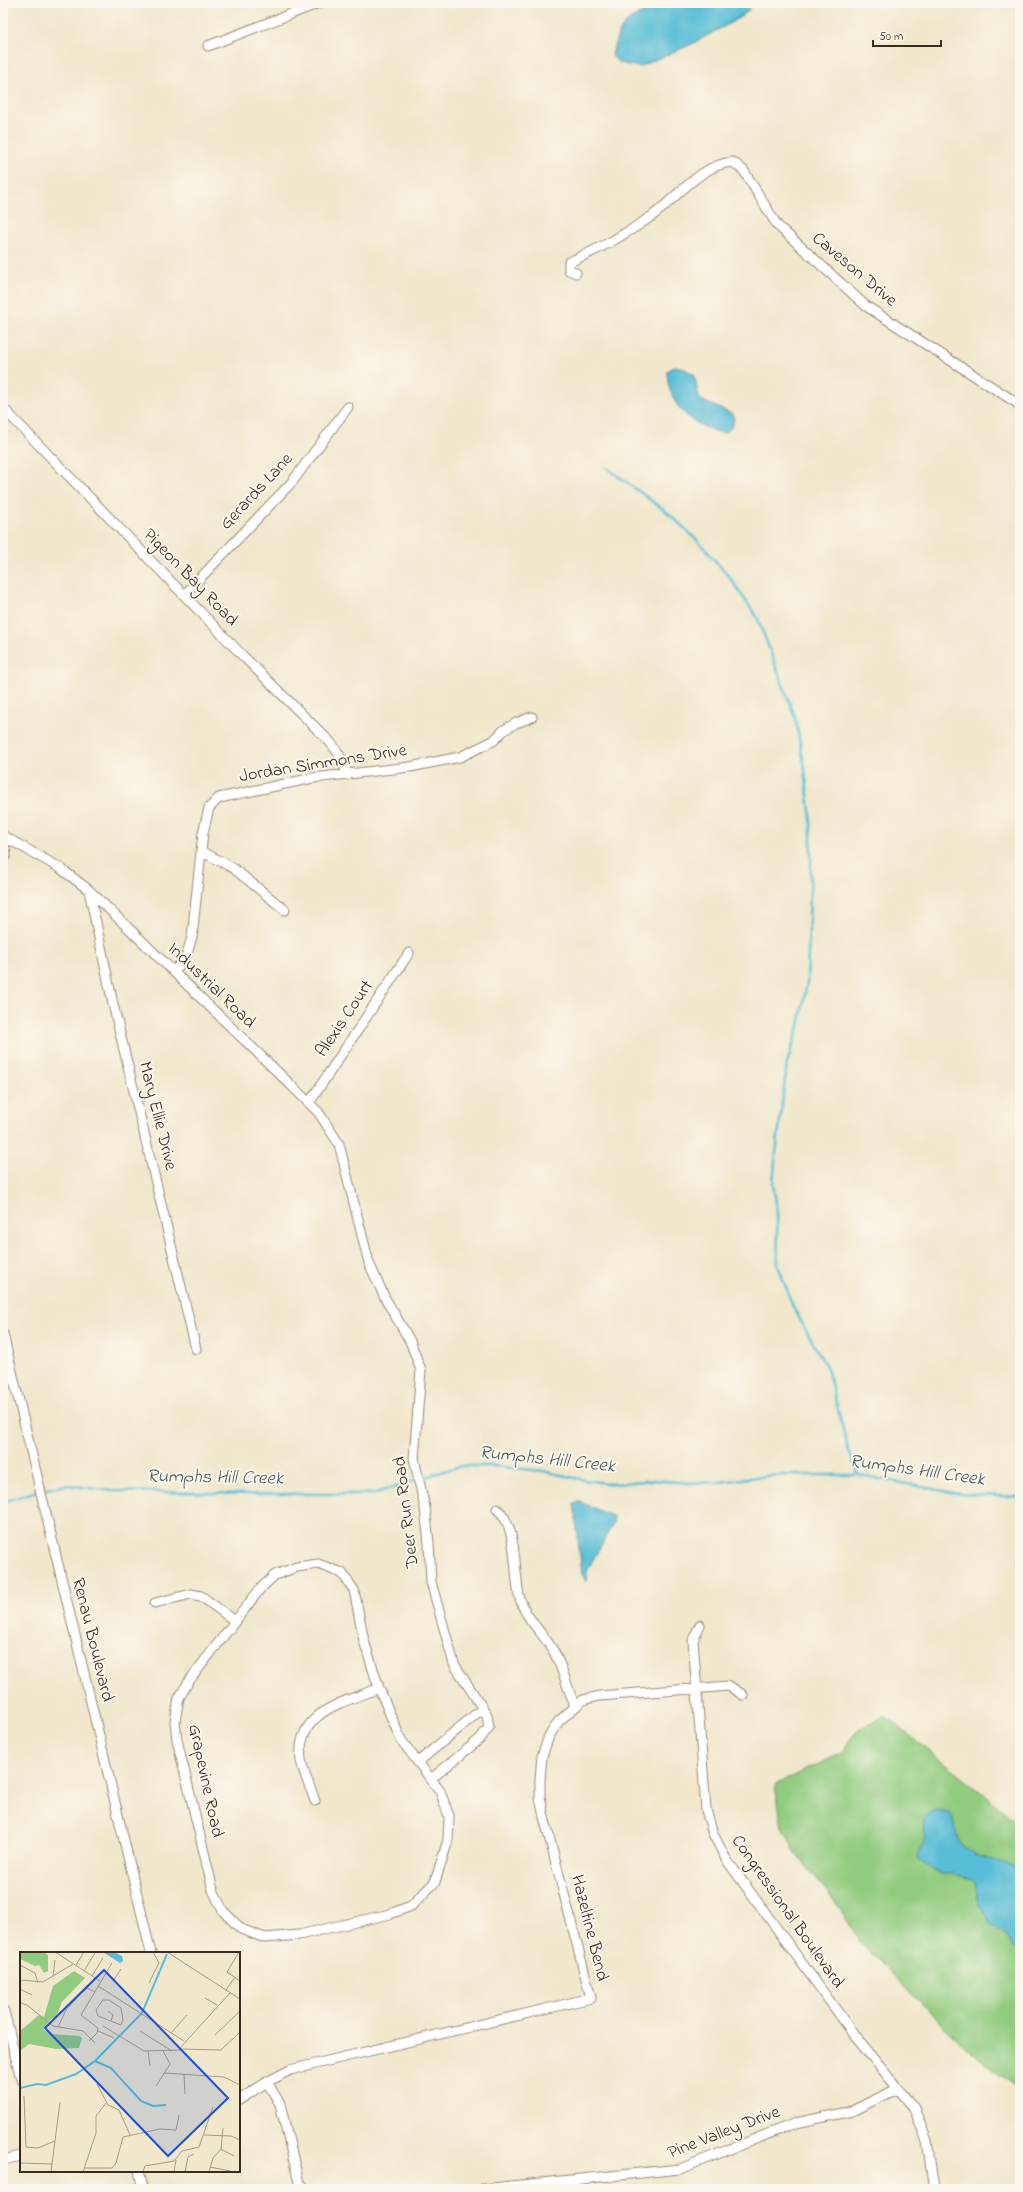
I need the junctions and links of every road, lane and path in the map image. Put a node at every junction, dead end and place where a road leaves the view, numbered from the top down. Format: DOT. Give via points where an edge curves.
graph roads {
  1 [pos="319,3"];
  2 [pos="208,46"];
  3 [pos="576,273"];
  4 [pos="1020,405"];
  5 [pos="348,407"];
  6 [pos="3,408"];
  7 [pos="184,595"];
  8 [pos="532,717"];
  9 [pos="348,774"];
  10 [pos="4,836"];
  11 [pos="201,851"];
  12 [pos="3,859"];
  13 [pos="89,890"];
  14 [pos="285,910"];
  15 [pos="409,953"];
  16 [pos="175,971"];
  17 [pos="309,1103"];
  18 [pos="352,1194"];
  19 [pos="3,1334"];
  20 [pos="196,1349"];
  21 [pos="497,1509"];
  22 [pos="155,1603"];
  23 [pos="235,1621"];
  24 [pos="700,1625"];
  25 [pos="379,1688"];
  26 [pos="695,1688"];
  27 [pos="743,1695"];
  28 [pos="574,1706"];
  29 [pos="482,1709"];
  30 [pos="418,1762"];
  31 [pos="430,1779"];
  32 [pos="315,1800"];
  33 [pos="151,1952"];
  34 [pos="4,2011"];
  35 [pos="5,2022"];
  36 [pos="20,2075"];
  37 [pos="267,2082"];
  38 [pos="899,2088"];
  39 [pos="240,2099"];
  40 [pos="20,2156"];
  41 [pos="3,2160"];
  42 [pos="139,2172"];
  43 [pos="143,2189"];
  44 [pos="305,2189"];
  45 [pos="482,2189"];
  46 [pos="934,2189"];
  1 -- 2 [label="street"];
  3 -- 4 [label="street, Caveson Drive" via="569,270 568,262 617,239 653,215 717,164 733,162 744,171 777,225 866,306"];
  5 -- 7 [label="street, Gerards Lane" via="292,482"];
  6 -- 7 [label="street, Pigeon Bay Road"];
  7 -- 9 [label="street, Pigeon Bay Road" via="336,748"];
  8 -- 9 [label="street, Jordan Simmons Drive" via="516,723 493,741 460,757 410,767"];
  9 -- 11 [label="street, Jordan Simmons Drive" via="313,778 219,798 213,803 207,815"];
  10 -- 12 [label="street, Industrial Road" via="6,856"];
  10 -- 13 [label="street, Industrial Road" via="60,868"];
  11 -- 14 [label="street" via="233,868"];
  11 -- 16 [label="street, Jordan Simmons Drive" via="192,937 187,954"];
  13 -- 16 [label="street, Industrial Road"];
  13 -- 20 [label="street, Mary Ellie Drive" via="113,1004"];
  15 -- 17 [label="street, Alexis Court"];
  16 -- 17 [label="street, Industrial Road"];
  17 -- 18 [label="street, Industrial Road" via="319,1113 339,1144"];
  18 -- 29 [label="street, Deer Run Road" via="369,1263 385,1298 410,1341 420,1370 414,1458 430,1543 431,1582 454,1664"];
  19 -- 33 [label="street, Renau Boulevard"];
  21 -- 28 [label="street" via="503,1513 510,1528 517,1587 522,1606 554,1652"];
  22 -- 23 [label="street" via="191,1594 201,1596"];
  23 -- 25 [label="street, Grapevine Road" via="260,1589 276,1575 297,1567 318,1564 342,1573 354,1590 364,1641"];
  23 -- 31 [label="street, Grapevine Road" via="188,1681 179,1698 175,1721 177,1740 213,1890 223,1910 241,1929 264,1938 299,1935 390,1914 411,1906 435,1882 448,1840 449,1816 440,1791"];
  24 -- 26 [label="street, Congressional Boulevard" via="693,1640"];
  25 -- 30 [label="street, Grapevine Road" via="401,1740"];
  25 -- 32 [label="street" via="319,1714 307,1728 301,1744 301,1761"];
  26 -- 27 [label="street, Hazeltine Bend" via="729,1686"];
  26 -- 28 [label="street, Hazeltine Bend" via="599,1696 583,1700"];
  26 -- 38 [label="street, Congressional Boulevard" via="706,1810 713,1834 726,1859 858,2040"];
  28 -- 37 [label="street, Hazeltine Bend" via="558,1721 549,1736 542,1756 540,1797 591,1998 290,2070"];
  29 -- 30 [label="street"];
  29 -- 31 [label="street, Deer Run Road" via="487,1715 487,1732"];
  30 -- 31 [label="street, Grapevine Road"];
  34 -- 35 [label="street"];
  35 -- 36 [label="street"];
  37 -- 39 [label="street, Hazeltine Bend"];
  37 -- 44 [label="street" via="280,2104 299,2183"];
  38 -- 45 [label="street, Pine Valley Drive" via="852,2111 796,2123 680,2169"];
  38 -- 46 [label="street, Congressional Boulevard" via="914,2108 927,2141"];
  40 -- 41 [label="street"];
  42 -- 43 [label="street"];
}
